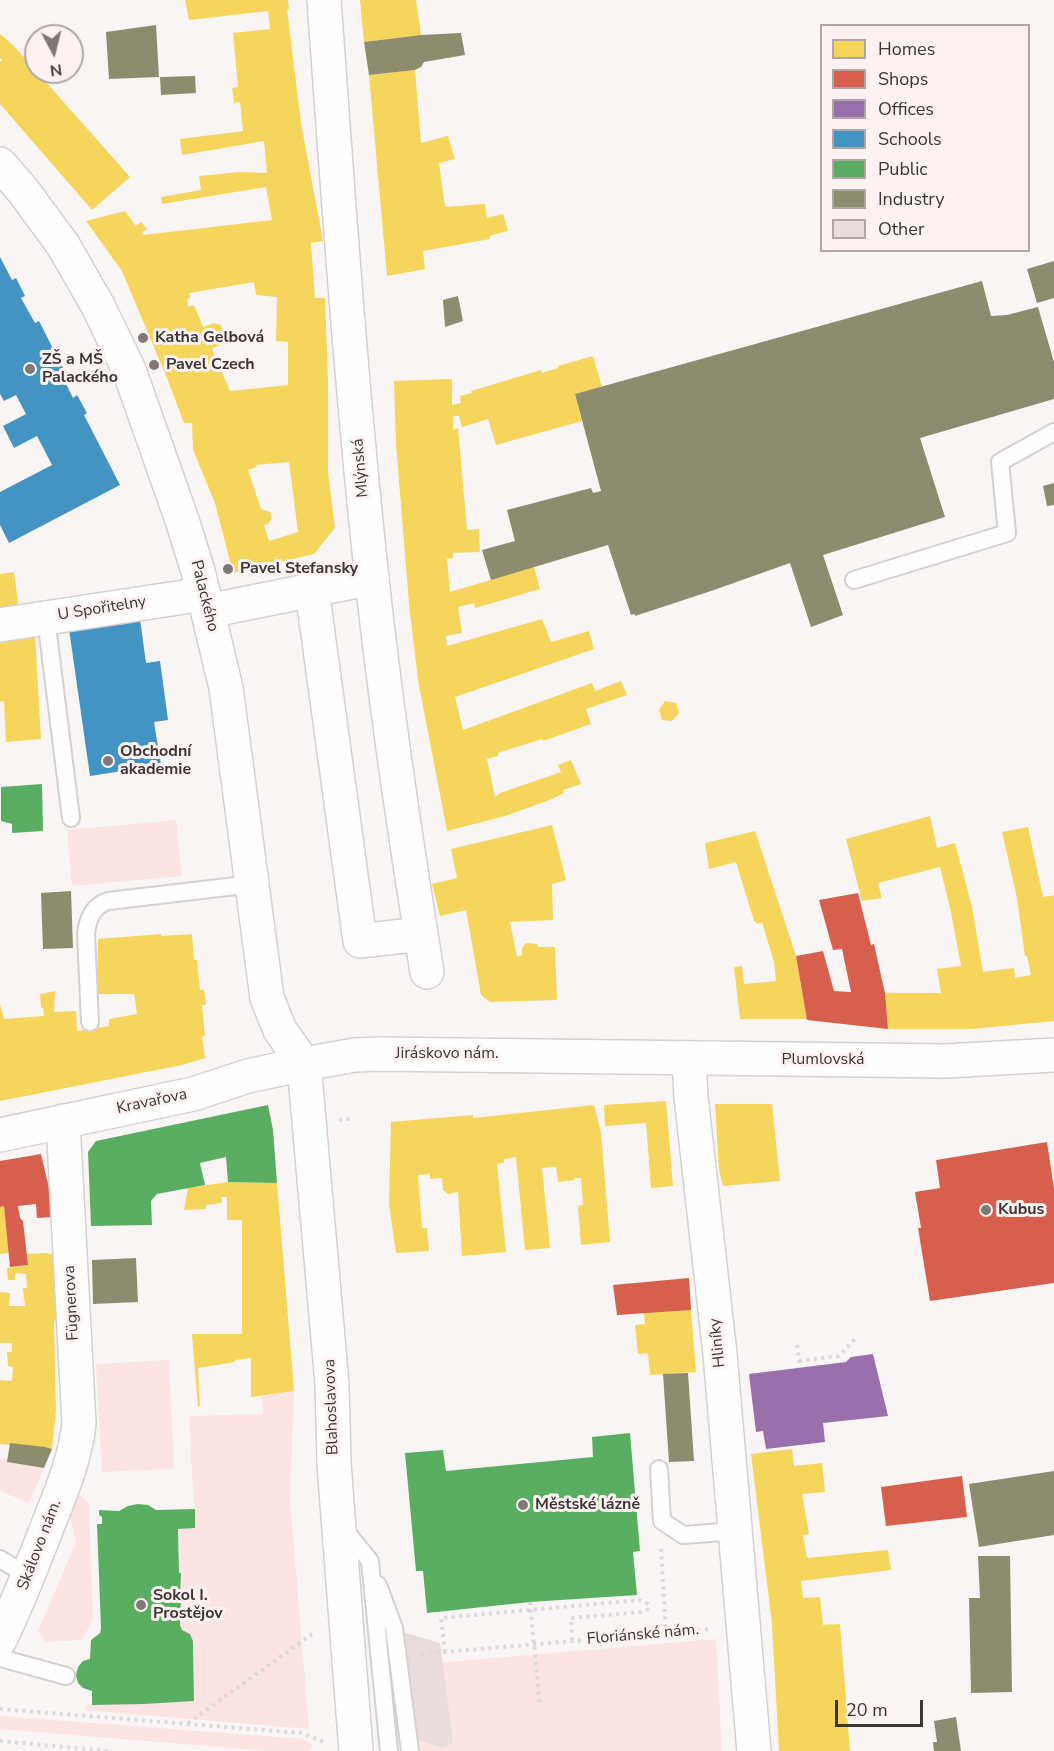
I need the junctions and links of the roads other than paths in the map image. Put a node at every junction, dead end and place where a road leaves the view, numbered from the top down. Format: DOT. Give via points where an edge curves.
graph roads {
  1 [pos="324,0"];
  2 [pos="0,164"];
  3 [pos="1054,432"];
  4 [pos="372,578"];
  5 [pos="854,580"];
  6 [pos="312,590"];
  7 [pos="206,602"];
  8 [pos="46,618"];
  9 [pos="0,625"];
  10 [pos="71,818"];
  11 [pos="253,884"];
  12 [pos="421,934"];
  13 [pos="427,972"];
  14 [pos="90,1022"];
  15 [pos="1054,1054"];
  16 [pos="592,1055"];
  17 [pos="689,1059"];
  18 [pos="304,1064"];
  19 [pos="63,1121"];
  20 [pos="0,1135"];
  21 [pos="659,1469"];
  22 [pos="64,1483"];
  23 [pos="339,1523"];
  24 [pos="736,1531"];
  25 [pos="0,1559"];
  26 [pos="370,1561"];
  27 [pos="28,1576"];
  28 [pos="0,1640"];
  29 [pos="0,1658"];
  30 [pos="66,1676"];
  31 [pos="341,1747"];
  32 [pos="389,1751"];
  33 [pos="410,1751"];
  34 [pos="754,1751"];
  1 -- 4 [label="street, Mlýnská" via="346,310"];
  2 -- 7 [label="street, Palackého" via="63,245 114,337 148,420"];
  3 -- 5 [label="lane" via="1000,462 1006,533"];
  4 -- 6 [label="street, U Spořitelny"];
  4 -- 12 [label="street, Mlýnská" via="399,798"];
  6 -- 7 [label="street, U Spořitelny"];
  6 -- 12 [label="street" via="360,941"];
  7 -- 8 [label="street, U Spořitelny"];
  7 -- 11 [label="street, Palackého" via="226,688"];
  8 -- 9 [label="street, U Spořitelny"];
  8 -- 10 [label="lane"];
  11 -- 14 [label="lane" via="99,904 87,922 86,933"];
  11 -- 18 [label="street, Palackého" via="267,998 280,1030"];
  12 -- 13 [label="street, Mlýnská"];
  15 -- 17 [label="street, Plumlovská" via="946,1060"];
  16 -- 17 [label="street, Plumlovská"];
  16 -- 18 [label="street, Jiráskovo nám." via="379,1054"];
  17 -- 24 [label="street, Hliníky"];
  18 -- 19 [label="street, Kravařova" via="248,1076 193,1094"];
  18 -- 23 [label="street, Blahoslavova" via="332,1384"];
  19 -- 20 [label="street, Kravařova"];
  19 -- 22 [label="street, Fügnerova" via="79,1424 77,1446"];
  21 -- 24 [label="lane" via="662,1521 683,1535"];
  22 -- 27 [label="street, Skálovo nám."];
  23 -- 26 [label="lane"];
  23 -- 31 [label="street, Blahoslavova"];
  24 -- 34 [label="street, Hliníky"];
  25 -- 27 [label="lane"];
  26 -- 32 [label="lane"];
  26 -- 33 [label="lane" via="394,1628"];
  27 -- 28 [label="street, Skálovo nám."];
  29 -- 30 [label="lane"];
}
